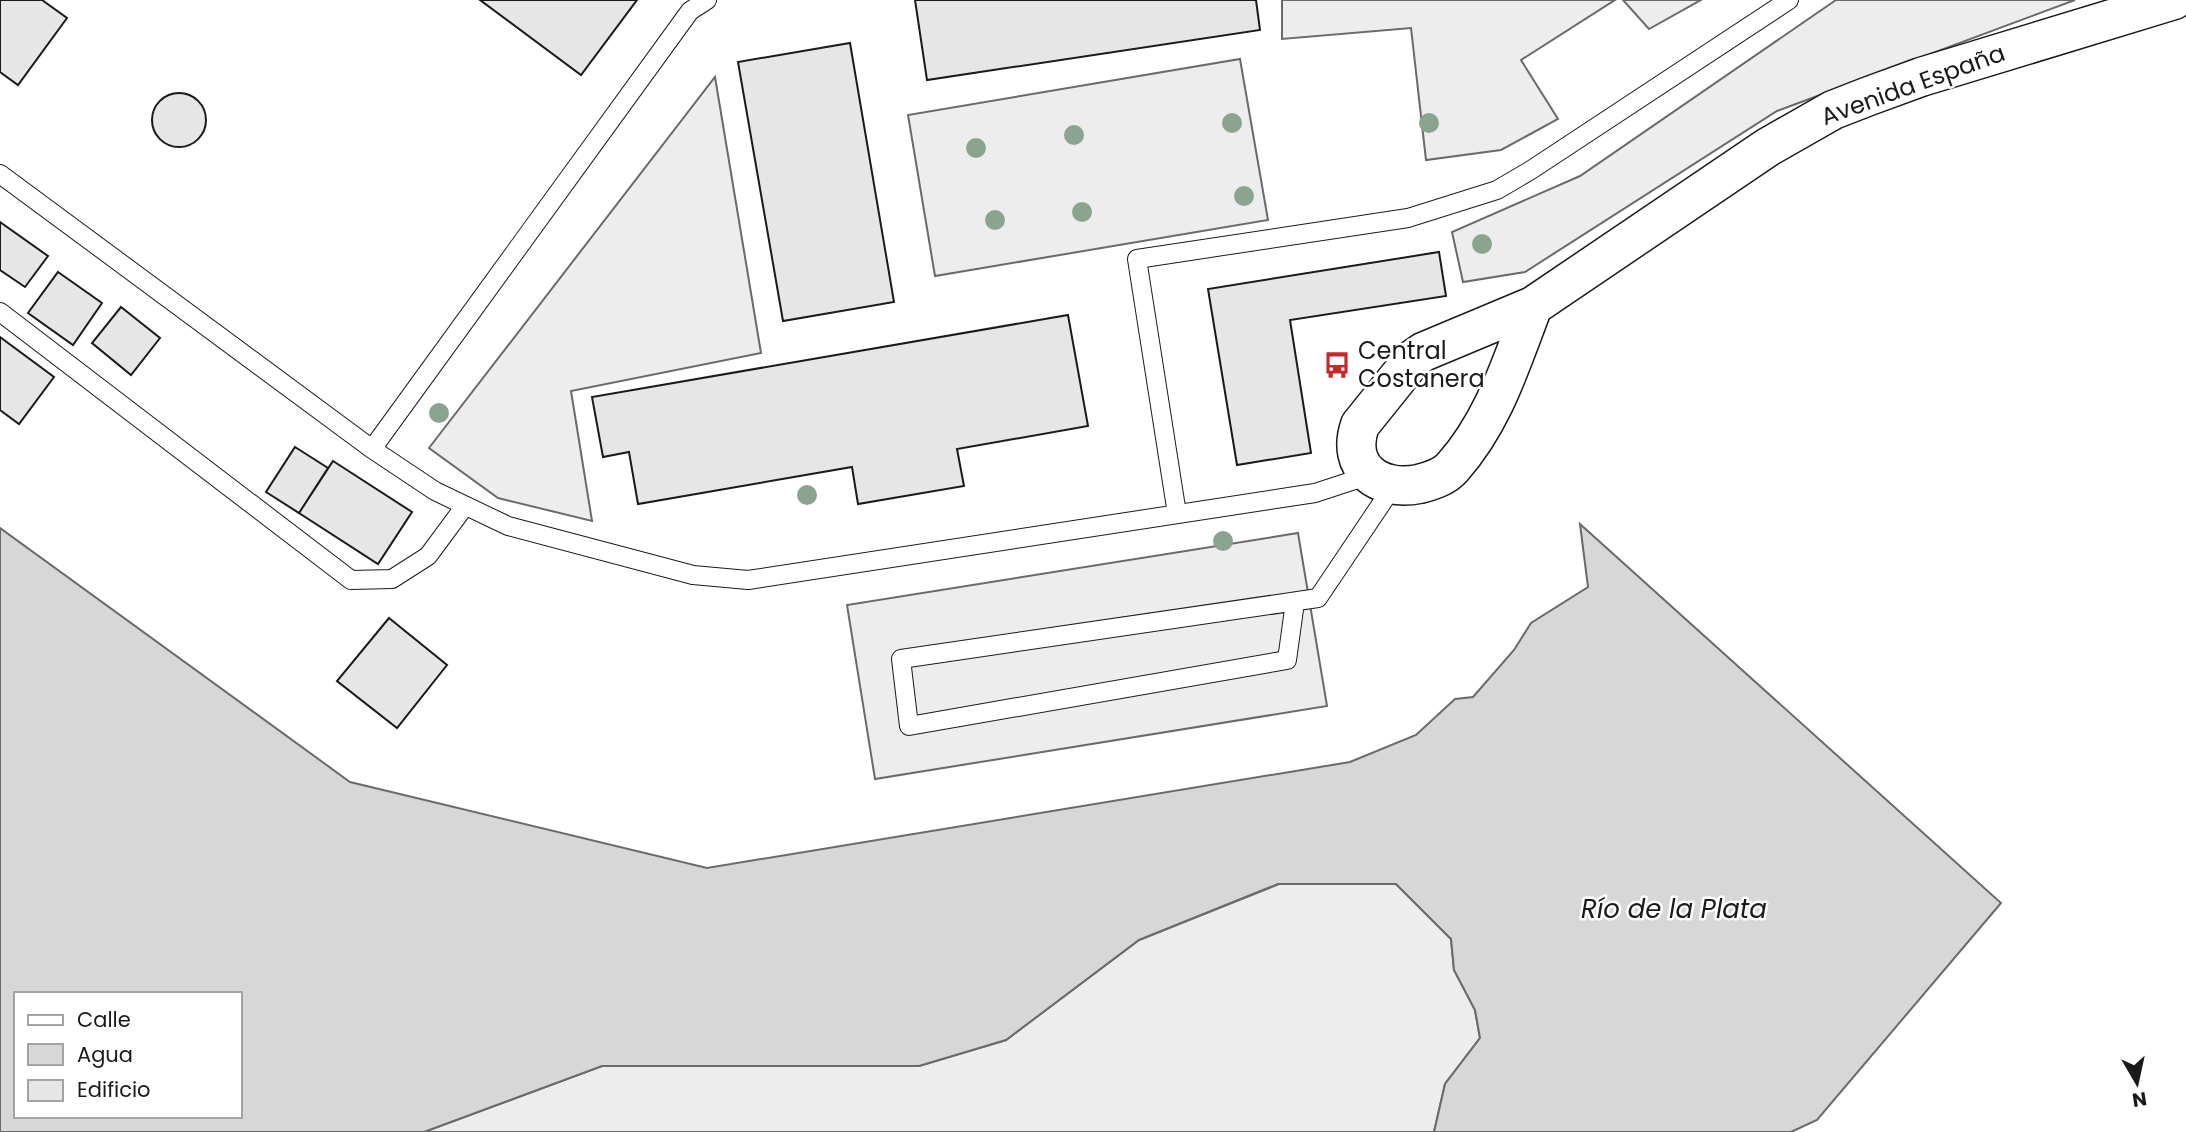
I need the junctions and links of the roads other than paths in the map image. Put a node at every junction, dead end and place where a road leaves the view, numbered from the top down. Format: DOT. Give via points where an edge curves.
graph roads {
  1 [pos="707,0"];
  2 [pos="1789,0"];
  3 [pos="2174,0"];
  4 [pos="0,174"];
  5 [pos="1533,306"];
  6 [pos="0,313"];
  7 [pos="373,449"];
  8 [pos="1382,480"];
  9 [pos="465,506"];
  10 [pos="1177,514"];
  11 [pos="1294,602"];
  1 -- 7 [label="lane" via="690,10"];
  2 -- 10 [label="lane" via="1497,190 1408,218 1137,259"];
  3 -- 5 [label="street, Avenida España" via="1922,77 1833,110 1768,147"];
  4 -- 7 [label="lane"];
  5 -- 8 [label="street" via="1491,412 1451,470 1426,482"];
  5 -- 8 [label="street, Avenida España" via="1431,347 1413,359 1357,433 1362,467"];
  6 -- 9 [label="lane" via="351,580 391,579 428,556"];
  7 -- 9 [label="lane"];
  8 -- 10 [label="lane"];
  8 -- 11 [label="lane" via="1318,598"];
  9 -- 10 [label="lane" via="508,526 693,575 748,580"];
  11 -- 11 [label="lane" via="901,659 909,726 1287,660"];
}
